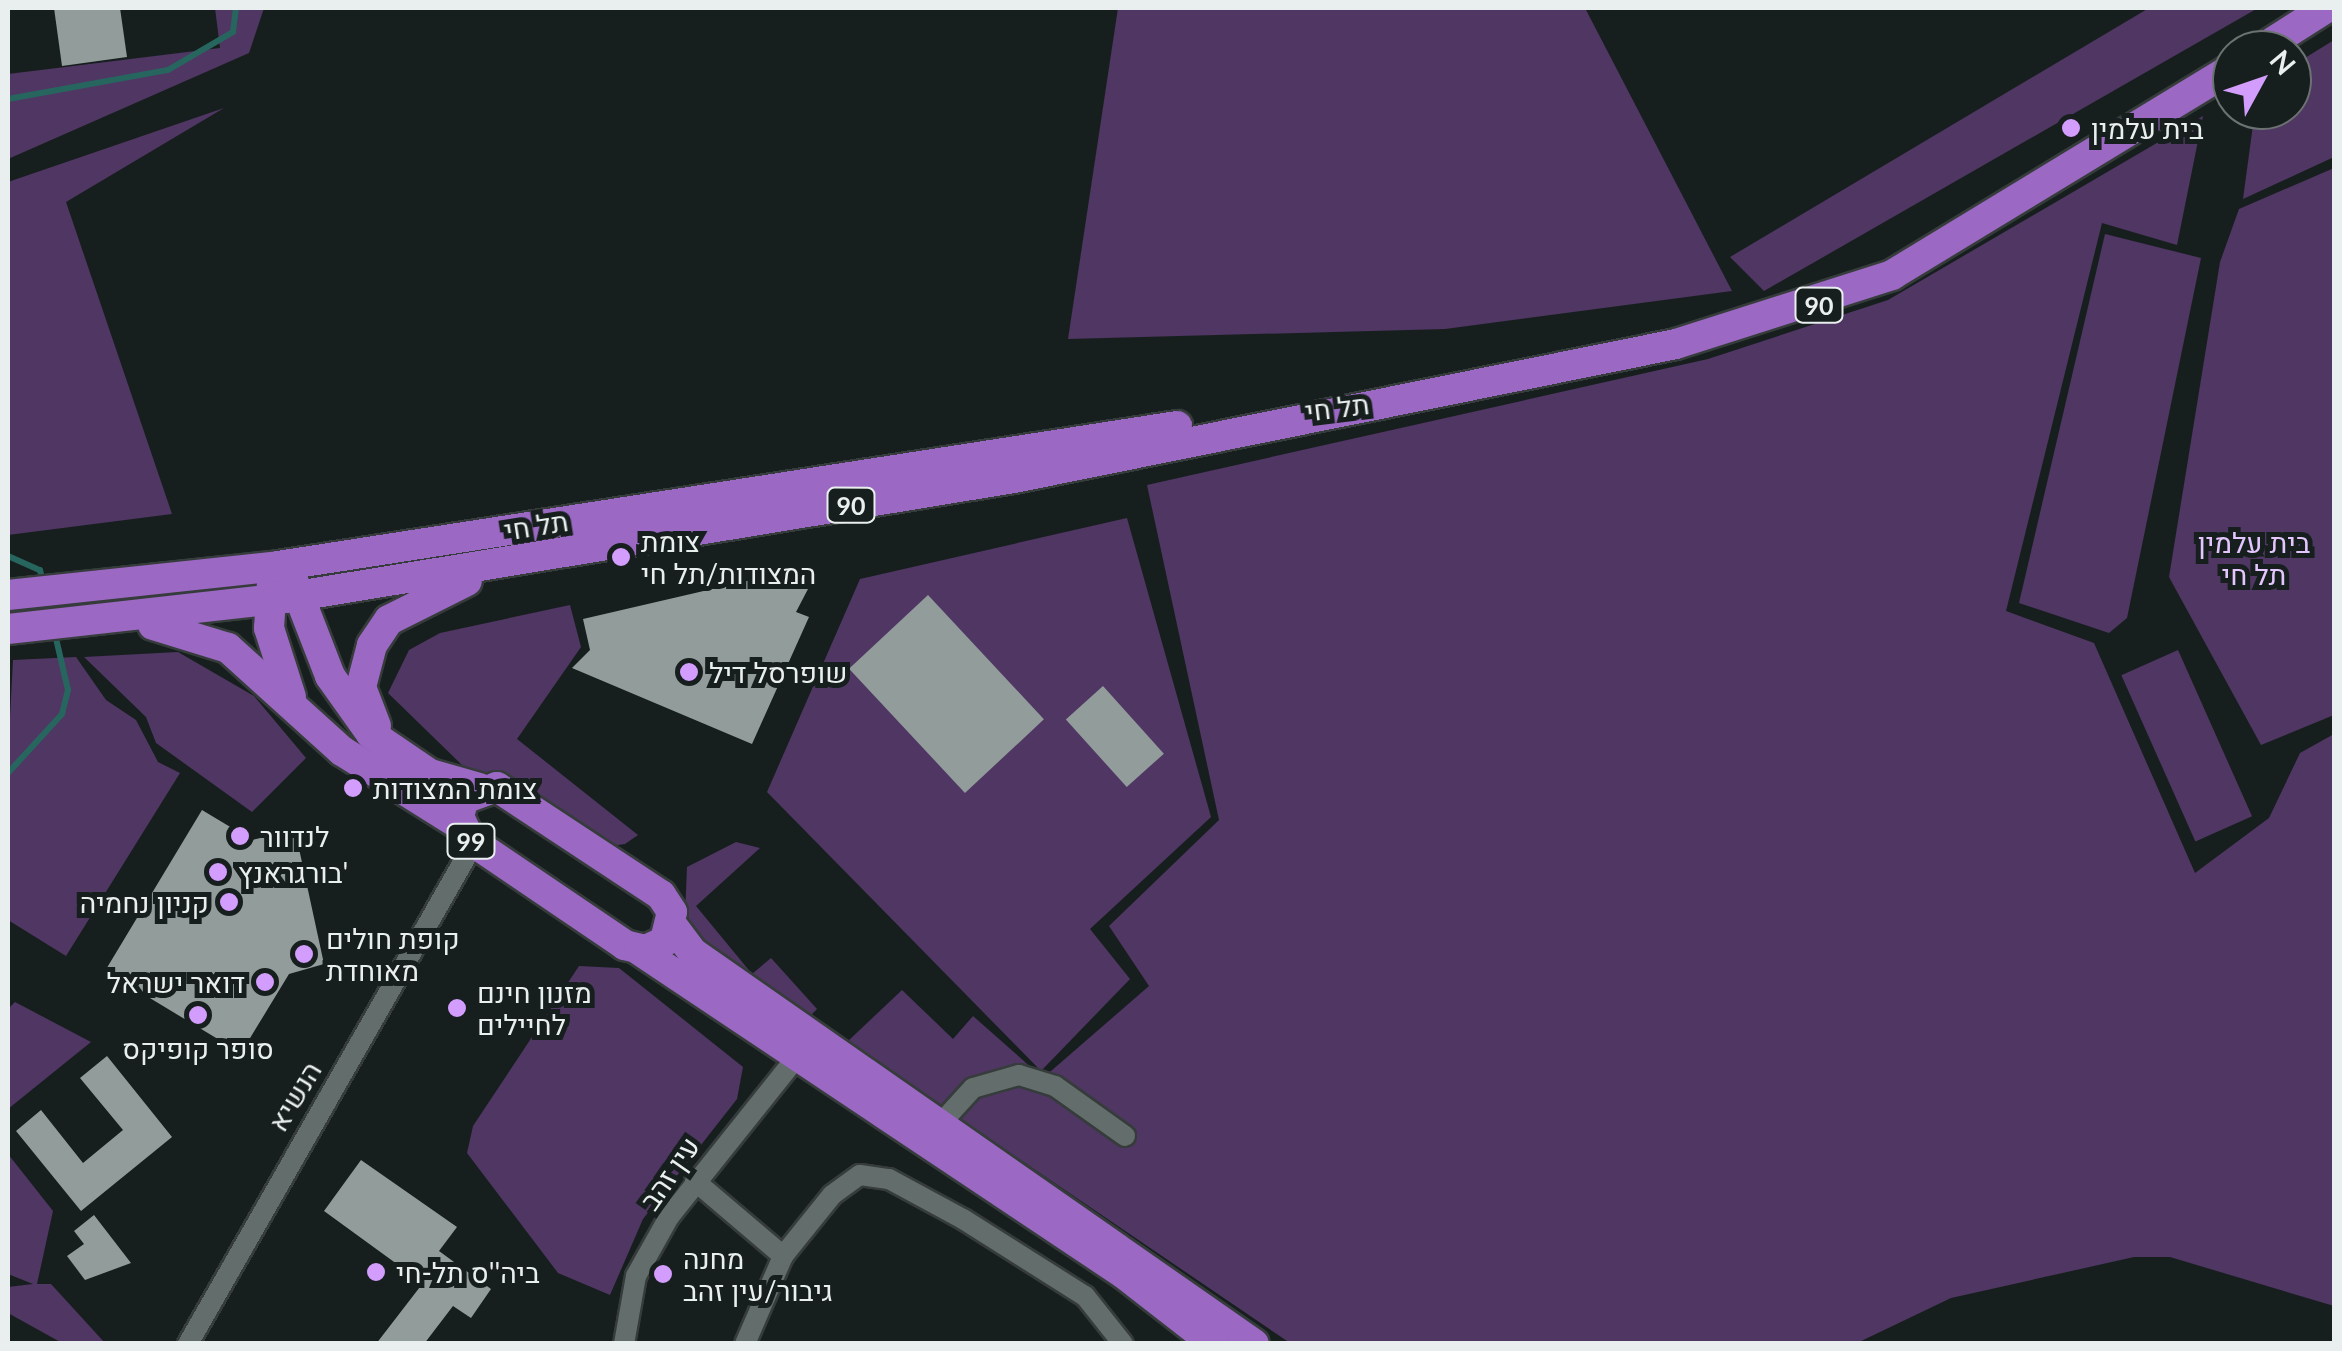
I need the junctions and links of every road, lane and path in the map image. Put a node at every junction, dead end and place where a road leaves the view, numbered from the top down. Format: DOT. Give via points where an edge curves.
graph roads {
  1 [pos="2326,8"];
  2 [pos="2291,30"];
  3 [pos="2212,80"];
  4 [pos="1394,400"];
  5 [pos="519,560"];
  6 [pos="278,566"];
  7 [pos="306,595"];
  8 [pos="8,596"];
  9 [pos="265,601"];
  10 [pos="116,619"];
  11 [pos="8,629"];
  12 [pos="302,716"];
  13 [pos="387,746"];
  14 [pos="479,788"];
  15 [pos="477,842"];
  16 [pos="672,925"];
  17 [pos="639,950"];
  18 [pos="800,1054"];
  19 [pos="942,1122"];
  20 [pos="1125,1136"];
  21 [pos="695,1181"];
  22 [pos="783,1256"];
  23 [pos="188,1344"];
  24 [pos="624,1344"];
  25 [pos="745,1344"];
  26 [pos="1123,1344"];
  27 [pos="1214,1344"];
  28 [pos="1254,1344"];
  1 -- 2 [label="highway"];
  3 -- 4 [label="highway, 90" via="1849,294 1676,344"];
  4 -- 5 [label="highway, תל חי / 90" via="1014,478"];
  4 -- 6 [label="highway, תל חי / 90" via="1029,444"];
  5 -- 7 [label="highway, תל חי / 90"];
  5 -- 13 [label="highway" via="414,604 381,632 360,687"];
  6 -- 7 [label="highway, 99"];
  6 -- 8 [label="highway, תל חי / 90"];
  6 -- 9 [label="highway"];
  7 -- 9 [label="highway, תל חי / 90"];
  7 -- 13 [label="highway, 99" via="330,676"];
  9 -- 10 [label="highway, תל חי / 90"];
  9 -- 12 [label="highway"];
  10 -- 11 [label="highway, תל חי / 90"];
  10 -- 12 [label="highway" via="228,648"];
  12 -- 15 [label="highway, 99"];
  13 -- 14 [label="highway, 99"];
  14 -- 15 [label="highway, 99" via="464,799"];
  14 -- 16 [label="highway, 99" via="506,791 661,895"];
  15 -- 17 [label="highway, 99"];
  15 -- 23 [label="street, הנשיא" via="302,1134"];
  16 -- 17 [label="highway" via="664,941"];
  16 -- 19 [label="highway, 99" via="692,952"];
  17 -- 18 [label="highway, 99"];
  18 -- 21 [label="street, עין זהב"];
  18 -- 27 [label="highway, 99"];
  19 -- 20 [label="street" via="972,1088 1018,1075 1055,1086"];
  19 -- 28 [label="highway, 99"];
  21 -- 22 [label="street"];
  21 -- 24 [label="street, עין זהב" via="636,1276"];
  22 -- 25 [label="street"];
  22 -- 26 [label="street" via="832,1194 860,1175 889,1180 1085,1296"];
}
